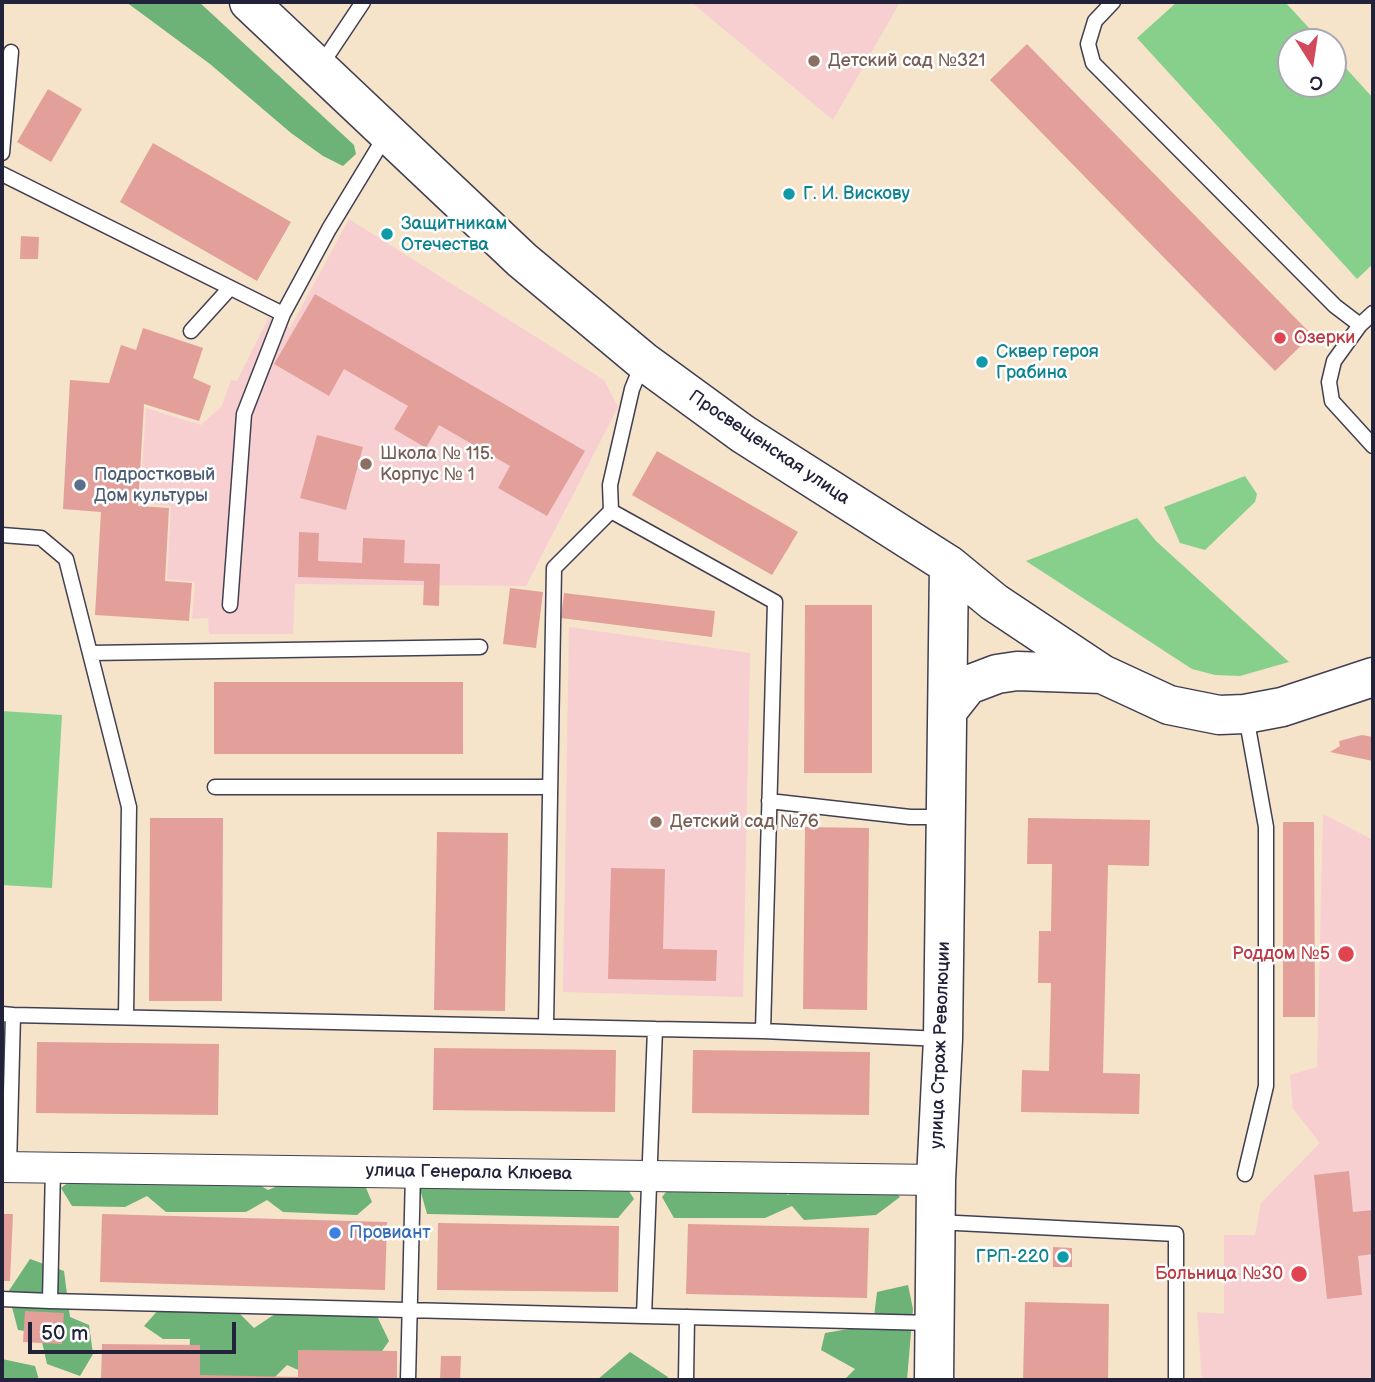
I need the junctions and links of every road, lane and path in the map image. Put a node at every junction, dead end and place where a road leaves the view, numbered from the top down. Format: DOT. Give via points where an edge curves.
graph roads {
  1 [pos="249,2"];
  2 [pos="363,2"];
  3 [pos="1113,2"];
  4 [pos="11,52"];
  5 [pos="318,69"];
  6 [pos="386,133"];
  7 [pos="2,153"];
  8 [pos="2,174"];
  9 [pos="230,288"];
  10 [pos="1373,313"];
  11 [pos="283,314"];
  12 [pos="1360,325"];
  13 [pos="191,331"];
  14 [pos="643,361"];
  15 [pos="1373,446"];
  16 [pos="611,510"];
  17 [pos="2,535"];
  18 [pos="949,565"];
  19 [pos="230,605"];
  20 [pos="480,646"];
  21 [pos="90,653"];
  22 [pos="1102,674"];
  23 [pos="1373,677"];
  24 [pos="949,709"];
  25 [pos="1245,714"];
  26 [pos="215,787"];
  27 [pos="550,787"];
  28 [pos="769,801"];
  29 [pos="947,817"];
  30 [pos="7,1014"];
  31 [pos="126,1016"];
  32 [pos="546,1025"];
  33 [pos="656,1028"];
  34 [pos="763,1031"];
  35 [pos="943,1039"];
  36 [pos="5,1167"];
  37 [pos="53,1167"];
  38 [pos="413,1173"];
  39 [pos="1245,1174"];
  40 [pos="650,1175"];
  41 [pos="936,1180"];
  42 [pos="936,1222"];
  43 [pos="2,1299"];
  44 [pos="50,1301"];
  45 [pos="410,1310"];
  46 [pos="643,1316"];
  47 [pos="687,1317"];
  48 [pos="935,1323"];
  49 [pos="408,1380"];
  50 [pos="687,1380"];
  51 [pos="934,1380"];
  52 [pos="1176,1380"];
  1 -- 5 [label="main road, Просвещенская улица"];
  2 -- 5 [label="lane"];
  3 -- 12 [label="lane" via="1095,21 1088,44 1093,63 1335,306"];
  4 -- 7 [label="lane"];
  5 -- 6 [label="main road, Просвещенская улица"];
  6 -- 11 [label="lane"];
  6 -- 14 [label="main road, Просвещенская улица" via="522,260"];
  8 -- 9 [label="lane"];
  9 -- 11 [label="lane"];
  9 -- 13 [label="lane"];
  10 -- 12 [label="lane"];
  11 -- 19 [label="lane" via="244,414"];
  12 -- 15 [label="lane" via="1334,361 1329,382 1332,401"];
  14 -- 16 [label="lane" via="610,485"];
  14 -- 18 [label="main road, Просвещенская улица" via="743,434"];
  16 -- 27 [label="lane" via="554,568"];
  16 -- 28 [label="lane" via="775,602"];
  17 -- 21 [label="lane" via="41,538 66,559"];
  18 -- 22 [label="main road, Просвещенская улица" via="994,602"];
  18 -- 24 [label="main road, улица Страж Революции"];
  20 -- 21 [label="lane"];
  21 -- 31 [label="lane" via="129,807"];
  22 -- 24 [label="main road" via="997,674 968,685"];
  22 -- 25 [label="main road, Просвещенская улица" via="1170,705 1207,713"];
  23 -- 25 [label="main road, Просвещенская улица" via="1282,708"];
  24 -- 29 [label="main road, улица Страж Революции"];
  25 -- 39 [label="lane" via="1266,827 1266,1086"];
  26 -- 27 [label="lane"];
  27 -- 32 [label="lane"];
  28 -- 29 [label="lane"];
  28 -- 34 [label="lane"];
  29 -- 35 [label="main road, улица Страж Революции"];
  30 -- 31 [label="lane"];
  30 -- 36 [label="lane"];
  31 -- 32 [label="lane"];
  32 -- 33 [label="lane"];
  33 -- 34 [label="lane"];
  33 -- 40 [label="lane"];
  34 -- 35 [label="lane"];
  35 -- 41 [label="main road, улица Страж Революции"];
  36 -- 37 [label="street, улица Генерала Клюева"];
  37 -- 38 [label="street, улица Генерала Клюева"];
  37 -- 44 [label="lane"];
  38 -- 40 [label="street, улица Генерала Клюева"];
  38 -- 45 [label="lane"];
  40 -- 41 [label="street, улица Генерала Клюева"];
  40 -- 46 [label="lane"];
  41 -- 42 [label="main road, улица Страж Революции"];
  42 -- 48 [label="main road, улица Страж Революции"];
  42 -- 52 [label="lane" via="1176,1234"];
  43 -- 44 [label="lane"];
  44 -- 45 [label="lane"];
  45 -- 46 [label="lane"];
  45 -- 49 [label="lane"];
  46 -- 47 [label="lane"];
  47 -- 48 [label="lane"];
  47 -- 50 [label="lane"];
  48 -- 51 [label="main road, улица Страж Революции"];
}
